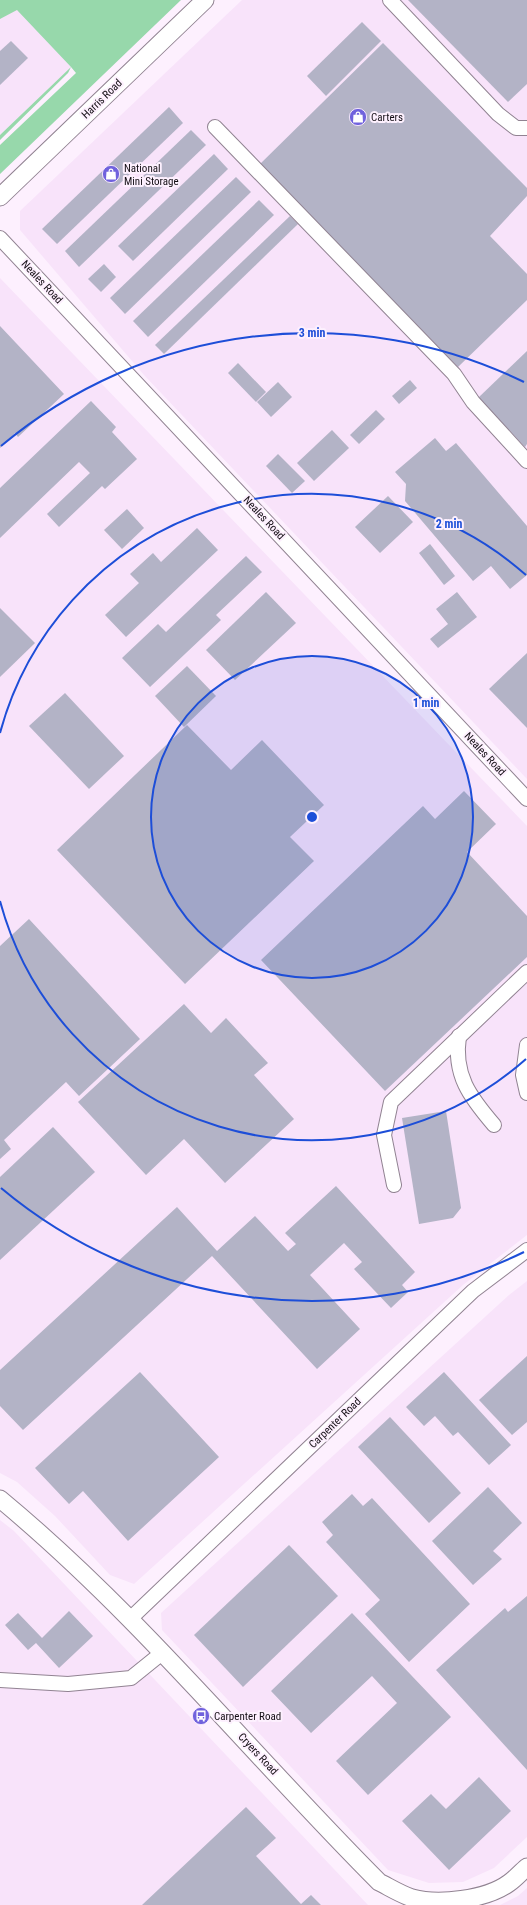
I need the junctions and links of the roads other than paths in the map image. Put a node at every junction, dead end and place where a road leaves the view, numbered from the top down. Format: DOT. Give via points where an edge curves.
graph roads {
  1 [pos="205,0"];
  2 [pos="390,0"];
  3 [pos="215,127"];
  4 [pos="527,128"];
  5 [pos="0,197"];
  6 [pos="0,238"];
  7 [pos="527,460"];
  8 [pos="527,799"];
  9 [pos="527,972"];
  10 [pos="459,1036"];
  11 [pos="527,1045"];
  12 [pos="527,1093"];
  13 [pos="494,1125"];
  14 [pos="394,1185"];
  15 [pos="527,1250"];
  16 [pos="0,1499"];
  17 [pos="130,1619"];
  18 [pos="162,1653"];
  19 [pos="0,1680"];
  20 [pos="527,1867"];
  21 [pos="433,1904"];
  1 -- 5 [label="main road, Harris Road"];
  2 -- 4 [label="street" via="498,114 516,128"];
  3 -- 7 [label="street" via="454,374 473,402"];
  6 -- 8 [label="street, Neales Road"];
  9 -- 10 [label="street"];
  10 -- 13 [label="street" via="456,1051 459,1072 471,1098"];
  10 -- 14 [label="street" via="392,1102 384,1135"];
  11 -- 12 [label="street" via="523,1075"];
  15 -- 17 [label="street, Carpenter Road" via="473,1291"];
  16 -- 17 [label="main road, Cryers Road"];
  17 -- 18 [label="main road, Cryers Road"];
  18 -- 19 [label="street" via="131,1678 68,1684"];
  18 -- 21 [label="main road, Cryers Road" via="378,1882 412,1899"];
  20 -- 21 [label="main road, Cryers Road" via="508,1884 480,1898"];
}
